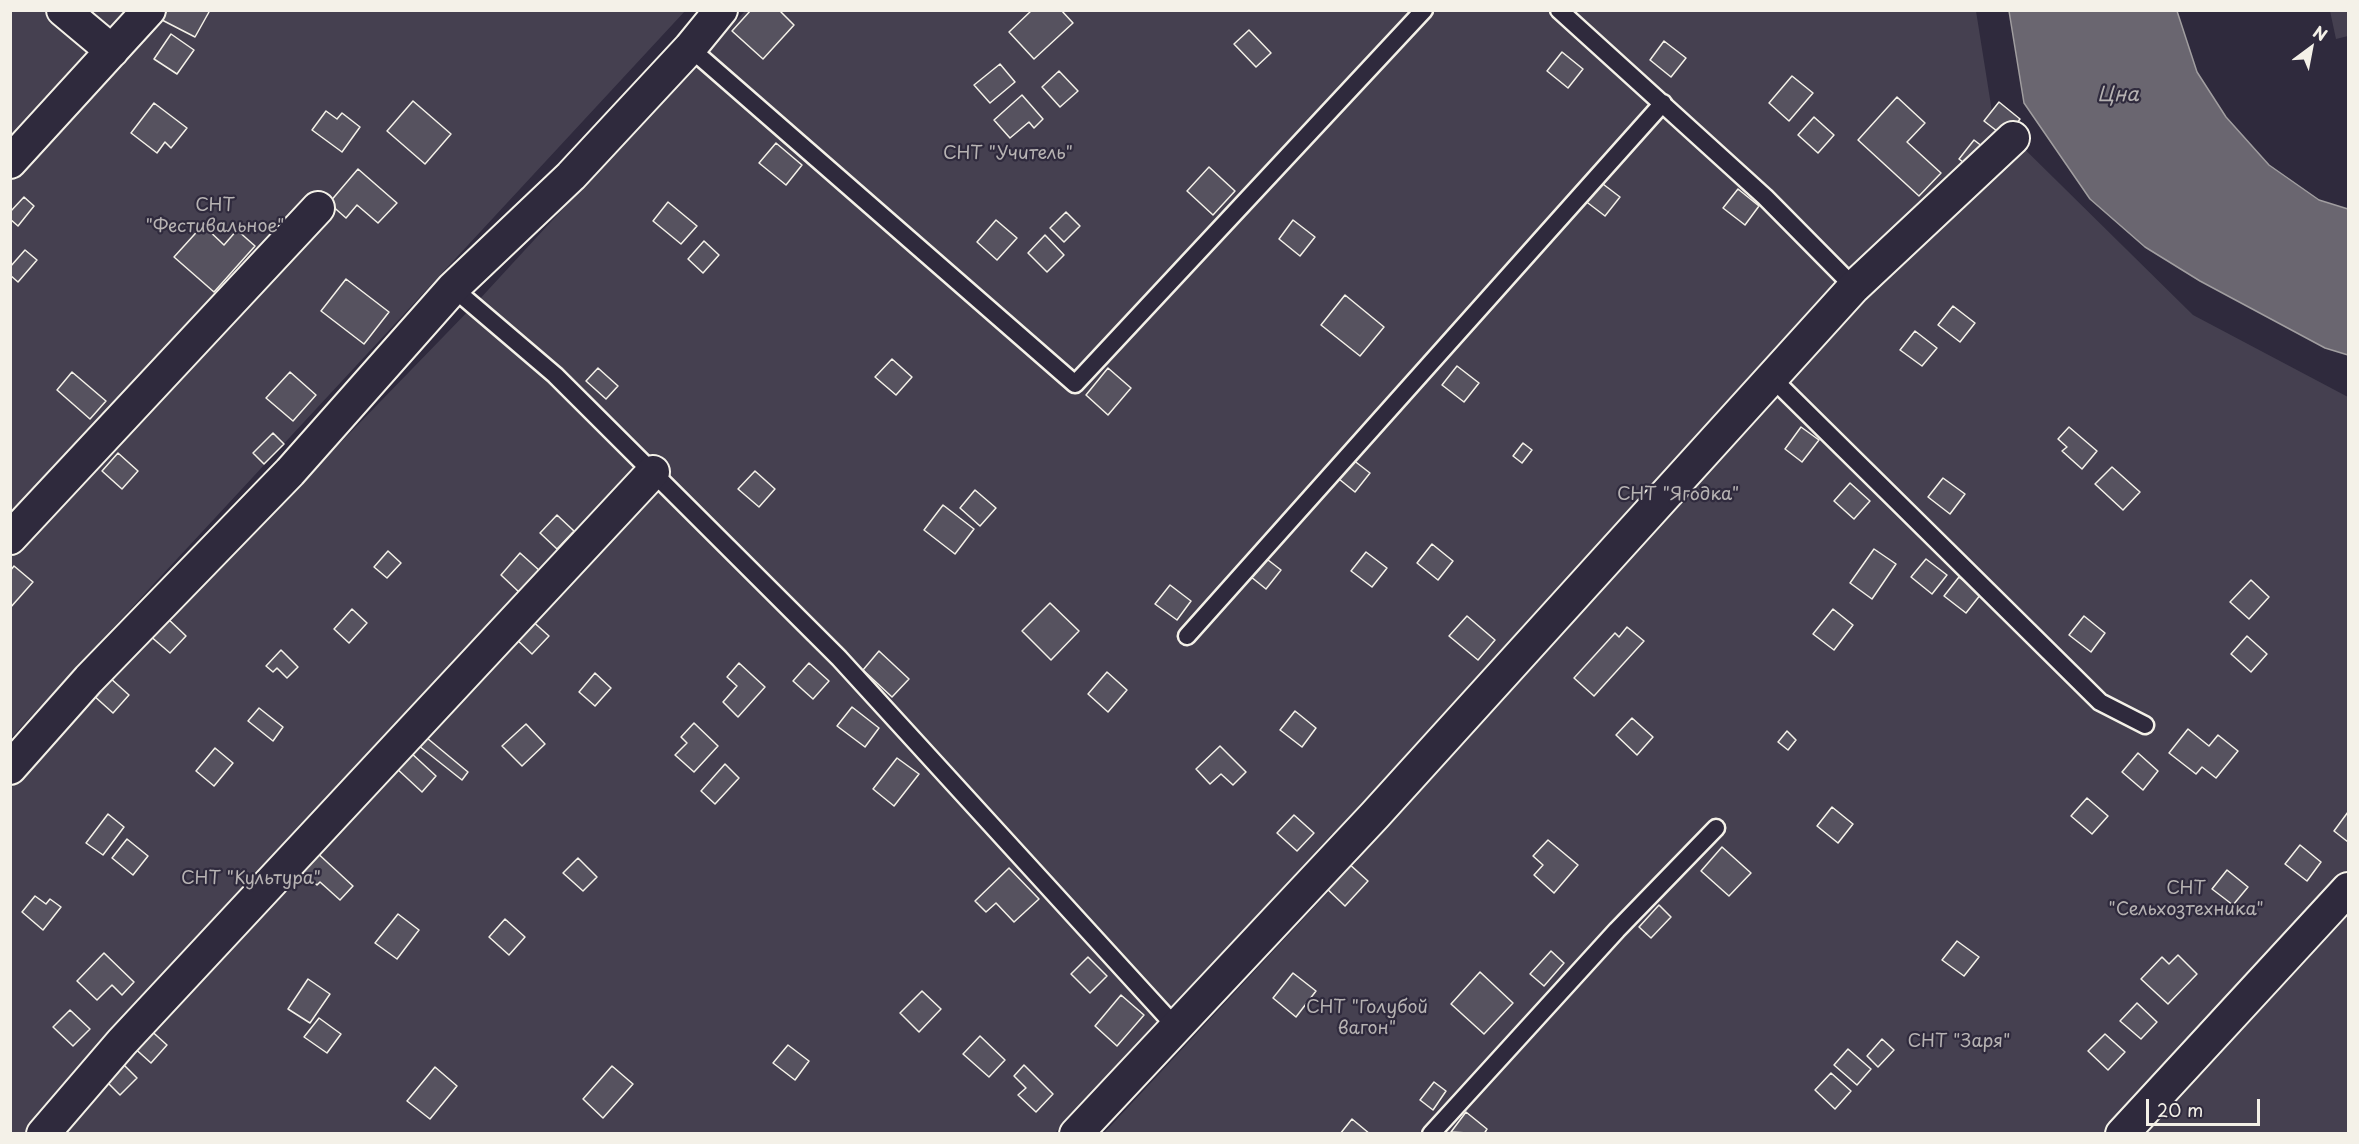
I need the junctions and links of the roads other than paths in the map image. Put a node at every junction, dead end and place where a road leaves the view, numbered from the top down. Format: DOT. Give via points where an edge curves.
graph roads {
  1 [pos="63,10"];
  2 [pos="149,10"];
  3 [pos="721,10"];
  4 [pos="1424,10"];
  5 [pos="1559,10"];
  6 [pos="690,48"];
  7 [pos="112,51"];
  8 [pos="1663,103"];
  9 [pos="2013,138"];
  10 [pos="10,162"];
  11 [pos="318,208"];
  12 [pos="1854,287"];
  13 [pos="453,288"];
  14 [pos="1772,378"];
  15 [pos="652,472"];
  16 [pos="10,538"];
  17 [pos="1187,636"];
  18 [pos="2145,725"];
  19 [pos="10,768"];
  20 [pos="1716,828"];
  21 [pos="2349,889"];
  22 [pos="1175,1026"];
  23 [pos="43,1134"];
  24 [pos="1076,1134"];
  25 [pos="1431,1134"];
  26 [pos="2122,1134"];
  1 -- 7 [label="street"];
  2 -- 7 [label="street"];
  3 -- 6 [label="street"];
  4 -- 6 [label="lane" via="1076,384"];
  5 -- 8 [label="lane"];
  6 -- 13 [label="street" via="571,176"];
  7 -- 10 [label="street"];
  8 -- 12 [label="lane" via="1766,197"];
  8 -- 17 [label="lane"];
  9 -- 12 [label="street"];
  11 -- 16 [label="street"];
  12 -- 14 [label="street"];
  13 -- 15 [label="lane" via="555,375"];
  13 -- 19 [label="street" via="290,472 89,679"];
  14 -- 18 [label="lane" via="2100,702"];
  14 -- 22 [label="street" via="1375,815"];
  15 -- 22 [label="lane" via="839,658"];
  15 -- 23 [label="street" via="122,1042"];
  20 -- 25 [label="lane"];
  21 -- 26 [label="street"];
  22 -- 24 [label="street"];
}
